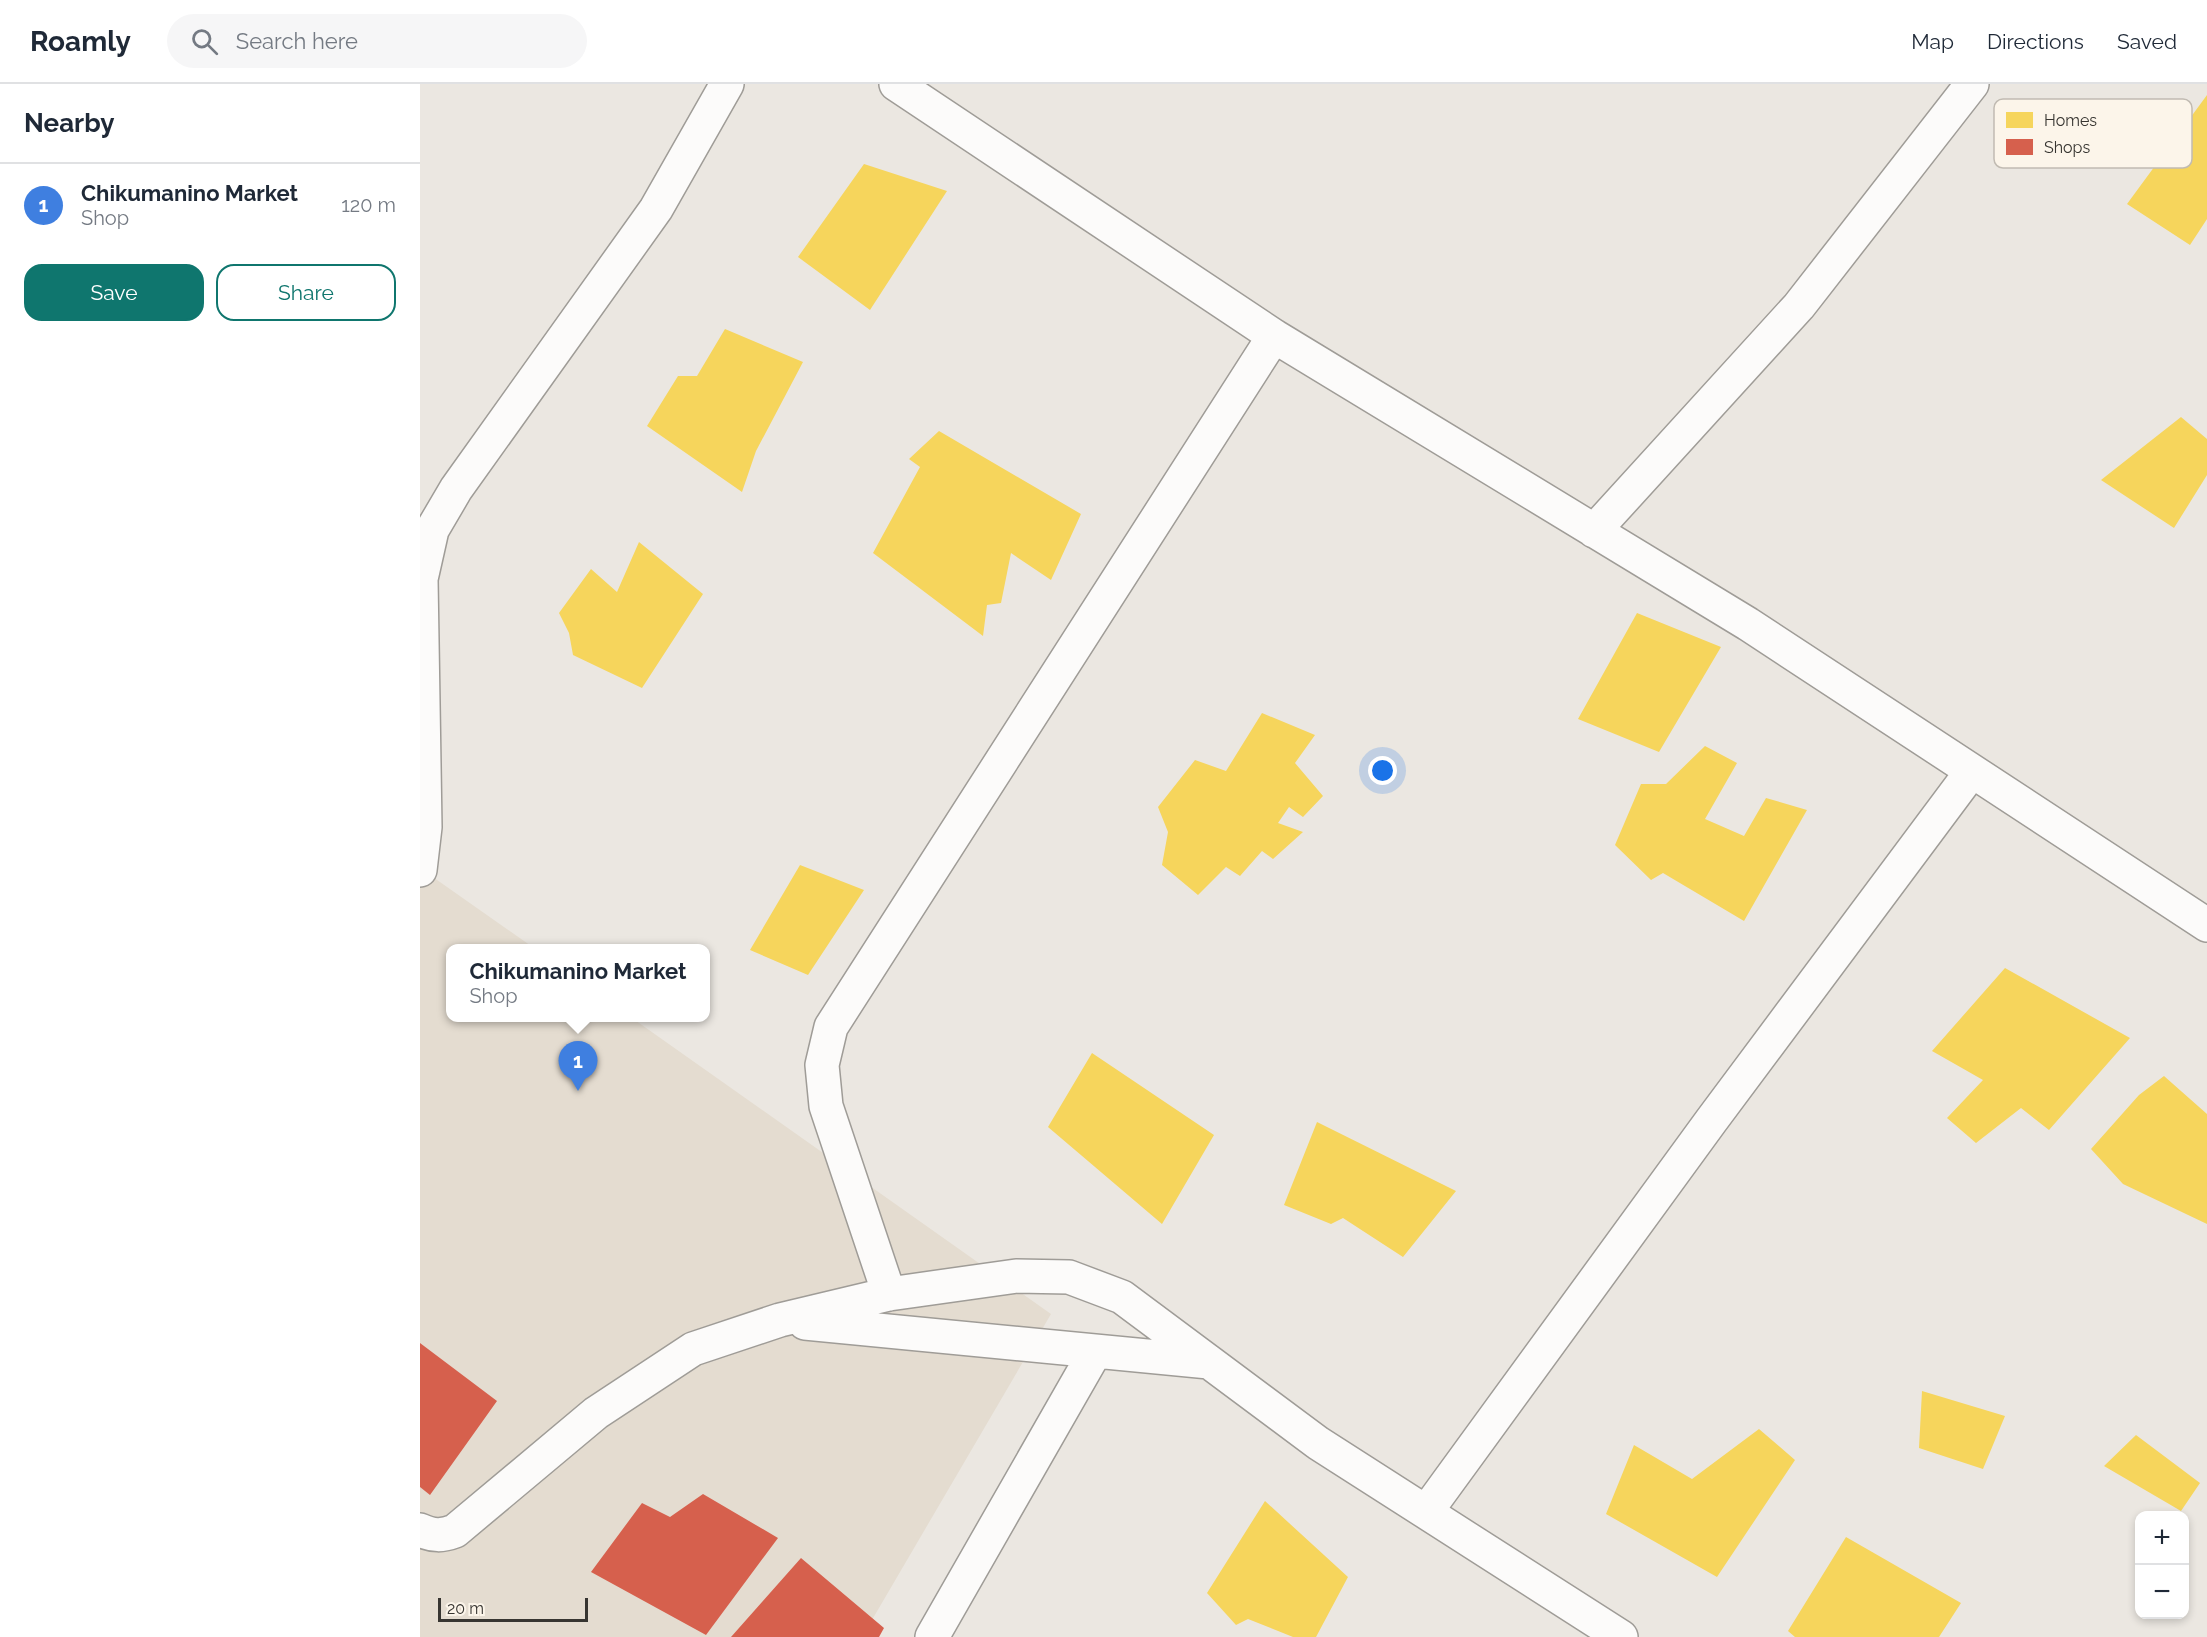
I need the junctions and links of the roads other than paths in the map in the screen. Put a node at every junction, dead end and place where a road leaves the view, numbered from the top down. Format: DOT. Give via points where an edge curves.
graph roads {
  1 [pos="727,84"];
  2 [pos="896,84"];
  3 [pos="1972,84"];
  4 [pos="1274,336"];
  5 [pos="1594,531"];
  6 [pos="1972,771"];
  7 [pos="420,870"];
  8 [pos="2207,925"];
  9 [pos="889,1294"];
  10 [pos="780,1320"];
  11 [pos="1095,1352"];
  12 [pos="1209,1362"];
  13 [pos="1426,1512"];
  14 [pos="420,1530"];
  15 [pos="933,1637"];
  16 [pos="1621,1637"];
  1 -- 7 [label="street" via="656,209 456,489 432,530 421,579 425,827"];
  2 -- 4 [label="street"];
  3 -- 5 [label="street" via="1800,306"];
  4 -- 5 [label="street"];
  4 -- 9 [label="street" via="831,1026 822,1065 826,1106"];
  5 -- 6 [label="street" via="1748,624"];
  6 -- 8 [label="street"];
  6 -- 13 [label="street"];
  9 -- 10 [label="street"];
  9 -- 12 [label="street" via="1016,1276 1069,1277 1122,1297"];
  10 -- 11 [label="street"];
  10 -- 14 [label="street" via="693,1349 596,1413 455,1531 443,1536"];
  11 -- 12 [label="street"];
  11 -- 15 [label="street"];
  12 -- 13 [label="street" via="1318,1443"];
  13 -- 16 [label="street"];
}
